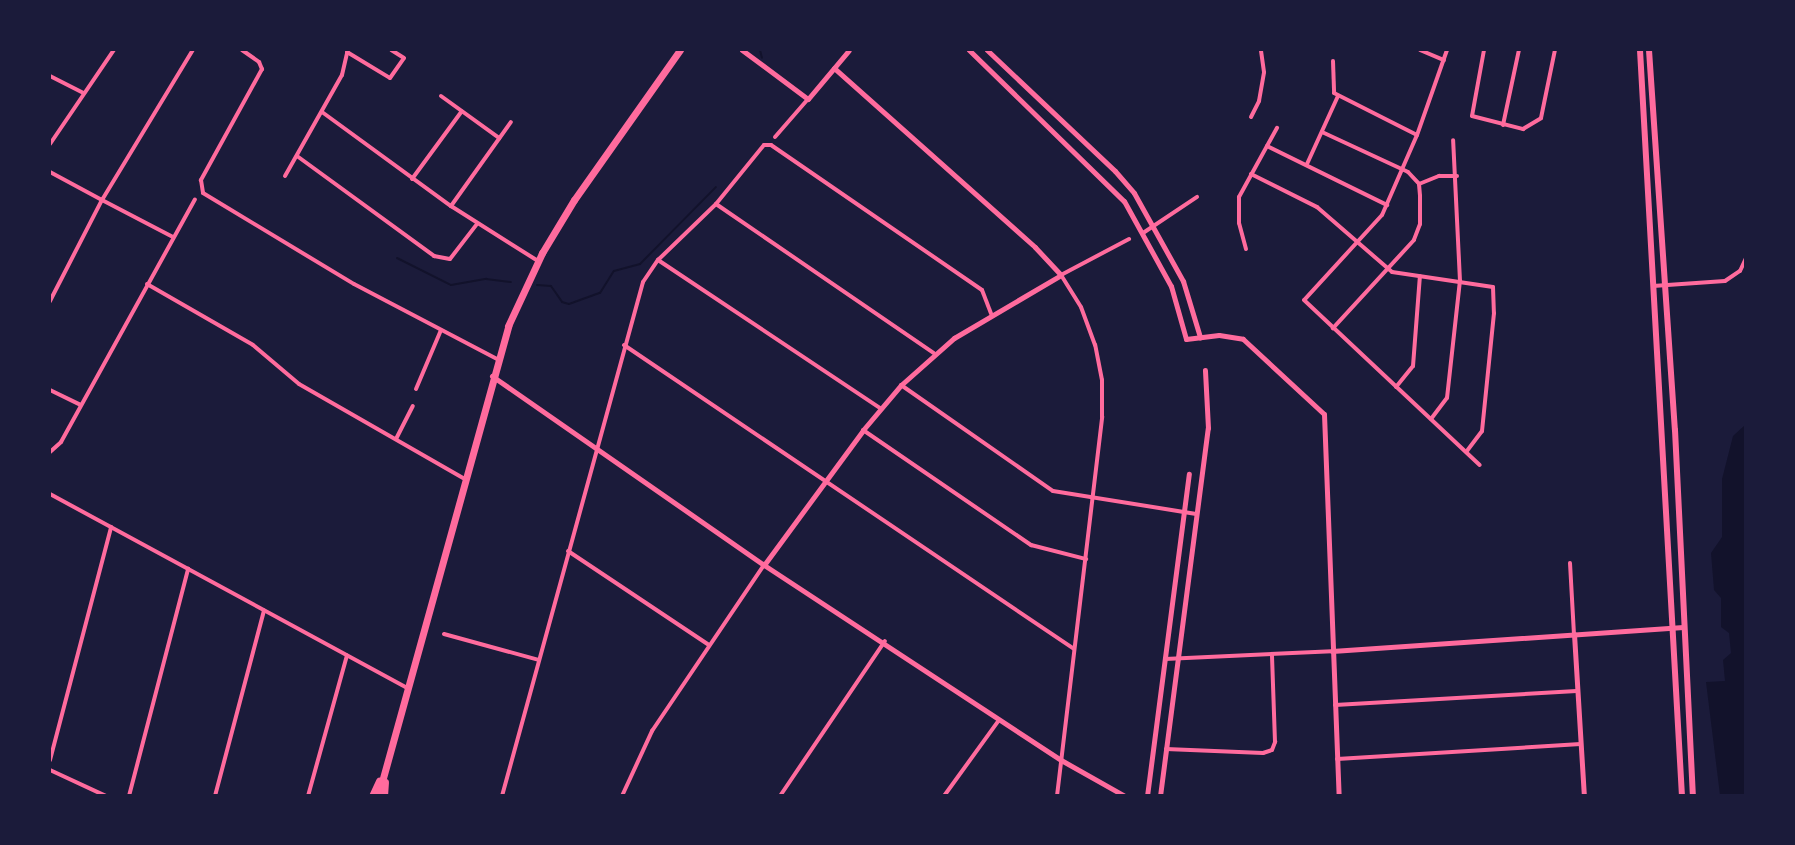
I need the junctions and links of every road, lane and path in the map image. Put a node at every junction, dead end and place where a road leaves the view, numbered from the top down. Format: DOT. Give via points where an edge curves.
graph roads {
  1 [pos="114,50"];
  2 [pos="193,50"];
  3 [pos="242,50"];
  4 [pos="391,50"];
  5 [pos="680,50"];
  6 [pos="742,50"];
  7 [pos="849,50"];
  8 [pos="969,50"];
  9 [pos="987,50"];
  10 [pos="1261,50"];
  11 [pos="1420,50"];
  12 [pos="1447,50"];
  13 [pos="1484,50"];
  14 [pos="1519,50"];
  15 [pos="1555,50"];
  16 [pos="1640,50"];
  17 [pos="1649,50"];
  18 [pos="347,51"];
  19 [pos="1444,60"];
  20 [pos="1333,61"];
  21 [pos="834,68"];
  22 [pos="50,76"];
  23 [pos="83,93"];
  24 [pos="441,96"];
  25 [pos="1338,96"];
  26 [pos="808,99"];
  27 [pos="462,111"];
  28 [pos="322,112"];
  29 [pos="1251,117"];
  30 [pos="511,122"];
  31 [pos="1503,126"];
  32 [pos="1277,128"];
  33 [pos="1322,132"];
  34 [pos="1417,135"];
  35 [pos="775,137"];
  36 [pos="499,138"];
  37 [pos="1453,140"];
  38 [pos="50,144"];
  39 [pos="1267,146"];
  40 [pos="297,156"];
  41 [pos="1307,164"];
  42 [pos="1403,169"];
  43 [pos="50,172"];
  44 [pos="1251,174"];
  45 [pos="285,176"];
  46 [pos="1457,176"];
  47 [pos="412,179"];
  48 [pos="1419,184"];
  49 [pos="1197,197"];
  50 [pos="195,199"];
  51 [pos="102,200"];
  52 [pos="716,204"];
  53 [pos="1387,205"];
  54 [pos="452,206"];
  55 [pos="477,224"];
  56 [pos="1155,228"];
  57 [pos="1143,233"];
  58 [pos="173,237"];
  59 [pos="1129,238"];
  60 [pos="1360,242"];
  61 [pos="1246,249"];
  62 [pos="1746,258"];
  63 [pos="657,260"];
  64 [pos="538,261"];
  65 [pos="1388,270"];
  66 [pos="1061,275"];
  67 [pos="1420,276"];
  68 [pos="1460,281"];
  69 [pos="147,284"];
  70 [pos="1665,285"];
  71 [pos="1651,286"];
  72 [pos="50,301"];
  73 [pos="992,317"];
  74 [pos="1333,328"];
  75 [pos="441,330"];
  76 [pos="1200,337"];
  77 [pos="624,345"];
  78 [pos="934,353"];
  79 [pos="497,359"];
  80 [pos="1205,370"];
  81 [pos="492,376"];
  82 [pos="901,385"];
  83 [pos="1396,387"];
  84 [pos="416,389"];
  85 [pos="50,390"];
  86 [pos="81,405"];
  87 [pos="412,406"];
  88 [pos="880,408"];
  89 [pos="1431,419"];
  90 [pos="863,430"];
  91 [pos="396,439"];
  92 [pos="597,446"];
  93 [pos="50,452"];
  94 [pos="1466,452"];
  95 [pos="1480,465"];
  96 [pos="1189,474"];
  97 [pos="463,478"];
  98 [pos="825,480"];
  99 [pos="50,494"];
  100 [pos="1094,500"];
  101 [pos="1664,501"];
  102 [pos="1679,501"];
  103 [pos="1183,513"];
  104 [pos="1196,514"];
  105 [pos="111,527"];
  106 [pos="568,551"];
  107 [pos="1086,559"];
  108 [pos="1570,563"];
  109 [pos="764,565"];
  110 [pos="188,569"];
  111 [pos="264,610"];
  112 [pos="1671,627"];
  113 [pos="1683,627"];
  114 [pos="444,634"];
  115 [pos="1574,634"];
  116 [pos="885,641"];
  117 [pos="709,645"];
  118 [pos="1074,649"];
  119 [pos="1332,651"];
  120 [pos="1272,654"];
  121 [pos="347,655"];
  122 [pos="1164,659"];
  123 [pos="539,660"];
  124 [pos="1178,660"];
  125 [pos="407,688"];
  126 [pos="1577,691"];
  127 [pos="1335,705"];
  128 [pos="999,720"];
  129 [pos="1581,744"];
  130 [pos="1166,749"];
  131 [pos="1337,759"];
  132 [pos="50,760"];
  133 [pos="1061,760"];
  134 [pos="387,765"];
  135 [pos="50,770"];
  136 [pos="106,795"];
  137 [pos="129,795"];
  138 [pos="215,795"];
  139 [pos="308,795"];
  140 [pos="372,795"];
  141 [pos="378,795"];
  142 [pos="384,795"];
  143 [pos="502,795"];
  144 [pos="622,795"];
  145 [pos="780,795"];
  146 [pos="944,795"];
  147 [pos="1057,795"];
  148 [pos="1125,795"];
  149 [pos="1147,795"];
  150 [pos="1160,795"];
  151 [pos="1339,795"];
  152 [pos="1584,795"];
  153 [pos="1682,795"];
  154 [pos="1693,795"];
  1 -- 23 [label="street"];
  2 -- 51 [label="street"];
  3 -- 75 [label="street" via="259,62 262,69 201,180 203,193 354,284"];
  4 -- 18 [label="street" via="404,58 390,78"];
  5 -- 64 [label="main road" via="574,200"];
  6 -- 26 [label="street"];
  7 -- 21 [label="street"];
  8 -- 57 [label="street" via="1107,182"];
  9 -- 56 [label="street" via="1115,171"];
  10 -- 29 [label="street" via="1264,72 1259,101"];
  11 -- 19 [label="street"];
  12 -- 19 [label="street"];
  13 -- 31 [label="street" via="1472,116"];
  14 -- 31 [label="street"];
  15 -- 31 [label="street" via="1541,118 1529,128"];
  16 -- 71 [label="main road"];
  17 -- 70 [label="main road"];
  18 -- 28 [label="street" via="343,72"];
  19 -- 34 [label="street"];
  20 -- 25 [label="street" via="1332,89"];
  21 -- 26 [label="street"];
  21 -- 66 [label="street" via="1035,247"];
  22 -- 23 [label="street"];
  23 -- 38 [label="street"];
  24 -- 27 [label="street"];
  25 -- 33 [label="street"];
  25 -- 34 [label="street"];
  26 -- 35 [label="street"];
  27 -- 36 [label="street"];
  27 -- 47 [label="street"];
  28 -- 40 [label="street"];
  28 -- 47 [label="street"];
  30 -- 36 [label="street"];
  32 -- 39 [label="street"];
  33 -- 41 [label="street"];
  33 -- 42 [label="street"];
  34 -- 42 [label="street"];
  36 -- 54 [label="street"];
  37 -- 46 [label="street"];
  39 -- 41 [label="street"];
  39 -- 44 [label="street"];
  40 -- 45 [label="street"];
  40 -- 55 [label="street" via="434,256 450,259"];
  41 -- 53 [label="street"];
  42 -- 48 [label="street"];
  42 -- 53 [label="street"];
  43 -- 51 [label="street"];
  44 -- 60 [label="street" via="1317,207"];
  44 -- 61 [label="street" via="1239,205"];
  46 -- 48 [label="street" via="1439,176"];
  46 -- 68 [label="street"];
  47 -- 54 [label="street"];
  48 -- 65 [label="street" via="1419,230"];
  49 -- 56 [label="street"];
  50 -- 58 [label="street"];
  51 -- 58 [label="street"];
  51 -- 72 [label="street"];
  52 -- 63 [label="street"];
  52 -- 73 [label="street" via="764,145 771,145 982,290"];
  52 -- 78 [label="street"];
  53 -- 60 [label="street"];
  54 -- 55 [label="street"];
  55 -- 64 [label="street"];
  56 -- 57 [label="street"];
  56 -- 76 [label="street" via="1183,281"];
  57 -- 76 [label="street" via="1171,286 1186,339"];
  58 -- 69 [label="street"];
  59 -- 66 [label="street"];
  60 -- 65 [label="street"];
  60 -- 74 [label="street" via="1304,300"];
  62 -- 70 [label="street" via="1740,270 1725,281"];
  63 -- 77 [label="street" via="643,282"];
  63 -- 88 [label="street"];
  64 -- 79 [label="main road"];
  65 -- 67 [label="street"];
  65 -- 74 [label="street"];
  66 -- 73 [label="street"];
  66 -- 100 [label="street" via="1084,315 1102,380"];
  67 -- 68 [label="street"];
  67 -- 83 [label="street" via="1413,366"];
  68 -- 89 [label="street" via="1448,398"];
  68 -- 94 [label="street" via="1486,284 1495,293 1482,431"];
  69 -- 86 [label="street"];
  69 -- 91 [label="street" via="253,345 299,384"];
  70 -- 71 [label="street"];
  70 -- 102 [label="main road"];
  71 -- 101 [label="main road"];
  73 -- 78 [label="street"];
  74 -- 83 [label="street"];
  75 -- 79 [label="street"];
  75 -- 84 [label="street"];
  76 -- 119 [label="street" via="1243,339 1324,414"];
  77 -- 92 [label="street"];
  77 -- 98 [label="street"];
  78 -- 82 [label="street"];
  79 -- 81 [label="main road"];
  80 -- 104 [label="street" via="1208,428"];
  81 -- 92 [label="street"];
  81 -- 97 [label="main road"];
  82 -- 88 [label="street"];
  82 -- 100 [label="street" via="1053,491"];
  83 -- 89 [label="street"];
  85 -- 86 [label="street"];
  86 -- 93 [label="street" via="61,442"];
  87 -- 91 [label="street"];
  88 -- 90 [label="street"];
  89 -- 94 [label="street"];
  90 -- 98 [label="street"];
  90 -- 107 [label="street" via="1031,545"];
  91 -- 97 [label="street"];
  92 -- 106 [label="street"];
  92 -- 109 [label="street"];
  94 -- 95 [label="street"];
  96 -- 103 [label="street"];
  97 -- 125 [label="main road"];
  98 -- 109 [label="street"];
  98 -- 118 [label="street"];
  99 -- 105 [label="street"];
  100 -- 103 [label="street"];
  100 -- 107 [label="street"];
  101 -- 102 [label="main road"];
  101 -- 112 [label="main road"];
  102 -- 113 [label="main road"];
  103 -- 104 [label="street"];
  103 -- 122 [label="street"];
  104 -- 124 [label="street"];
  105 -- 110 [label="street"];
  105 -- 132 [label="street"];
  106 -- 117 [label="street"];
  106 -- 123 [label="street"];
  107 -- 118 [label="street"];
  108 -- 115 [label="street"];
  109 -- 116 [label="street"];
  109 -- 117 [label="street"];
  110 -- 111 [label="street"];
  110 -- 137 [label="street"];
  111 -- 121 [label="street"];
  111 -- 138 [label="street"];
  112 -- 113 [label="street"];
  112 -- 115 [label="street"];
  112 -- 153 [label="main road"];
  113 -- 154 [label="main road"];
  114 -- 123 [label="street"];
  115 -- 119 [label="street"];
  115 -- 126 [label="street"];
  116 -- 128 [label="street"];
  116 -- 145 [label="street"];
  117 -- 144 [label="street" via="652,731"];
  118 -- 133 [label="street"];
  119 -- 120 [label="street"];
  119 -- 127 [label="street"];
  120 -- 124 [label="street"];
  120 -- 130 [label="street" via="1272,750 1263,753"];
  121 -- 125 [label="street"];
  121 -- 139 [label="street"];
  122 -- 124 [label="street"];
  122 -- 149 [label="street"];
  123 -- 143 [label="street"];
  124 -- 130 [label="street"];
  125 -- 134 [label="main road"];
  126 -- 127 [label="street"];
  126 -- 129 [label="street"];
  127 -- 131 [label="street"];
  128 -- 133 [label="street"];
  128 -- 146 [label="street"];
  129 -- 131 [label="street"];
  129 -- 152 [label="street"];
  130 -- 150 [label="street"];
  131 -- 151 [label="street"];
  133 -- 147 [label="street"];
  133 -- 148 [label="street"];
  134 -- 140 [label="main road"];
  134 -- 141 [label="main road"];
  134 -- 142 [label="main road"];
  135 -- 136 [label="street"];
}
